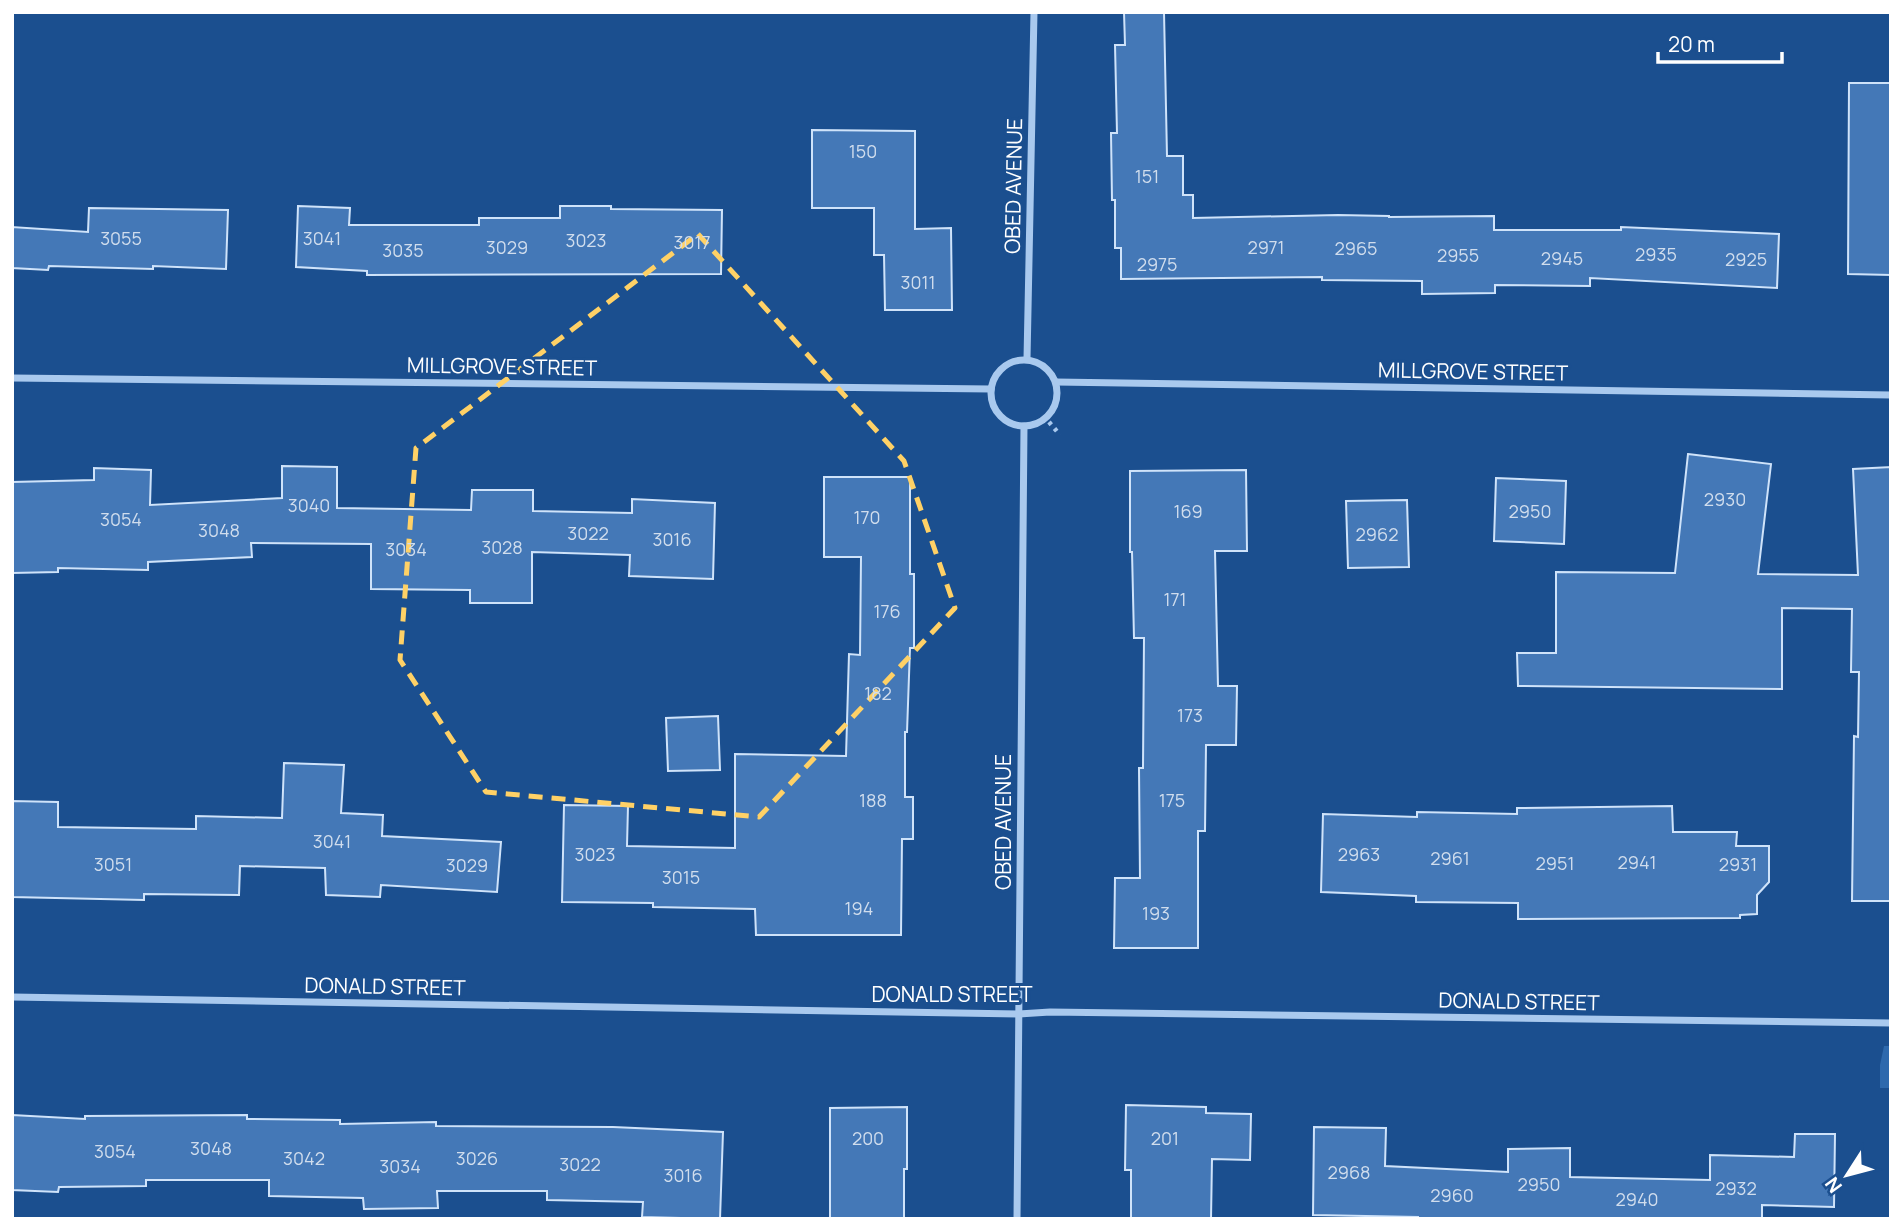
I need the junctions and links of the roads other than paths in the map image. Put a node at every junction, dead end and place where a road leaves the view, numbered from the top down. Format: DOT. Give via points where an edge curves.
graph roads {
  1 [pos="1034,12"];
  2 [pos="1027,359"];
  3 [pos="12,378"];
  4 [pos="1056,382"];
  5 [pos="991,389"];
  6 [pos="1891,395"];
  7 [pos="1024,426"];
  8 [pos="12,997"];
  9 [pos="1019,1014"];
  10 [pos="1891,1023"];
  11 [pos="1017,1219"];
  1 -- 2 [label="street, OBED AVENUE"];
  2 -- 4 [label="street" via="1044,366"];
  2 -- 5 [label="street" via="1007,364"];
  3 -- 5 [label="street, MILLGROVE STREET"];
  4 -- 6 [label="street, MILLGROVE STREET"];
  4 -- 7 [label="street" via="1056,403 1046,418"];
  5 -- 7 [label="street" via="991,400 1003,418"];
  7 -- 9 [label="street, OBED AVENUE"];
  8 -- 9 [label="street, DONALD STREET"];
  9 -- 10 [label="street, DONALD STREET"];
  9 -- 11 [label="street, OBED AVENUE"];
}
